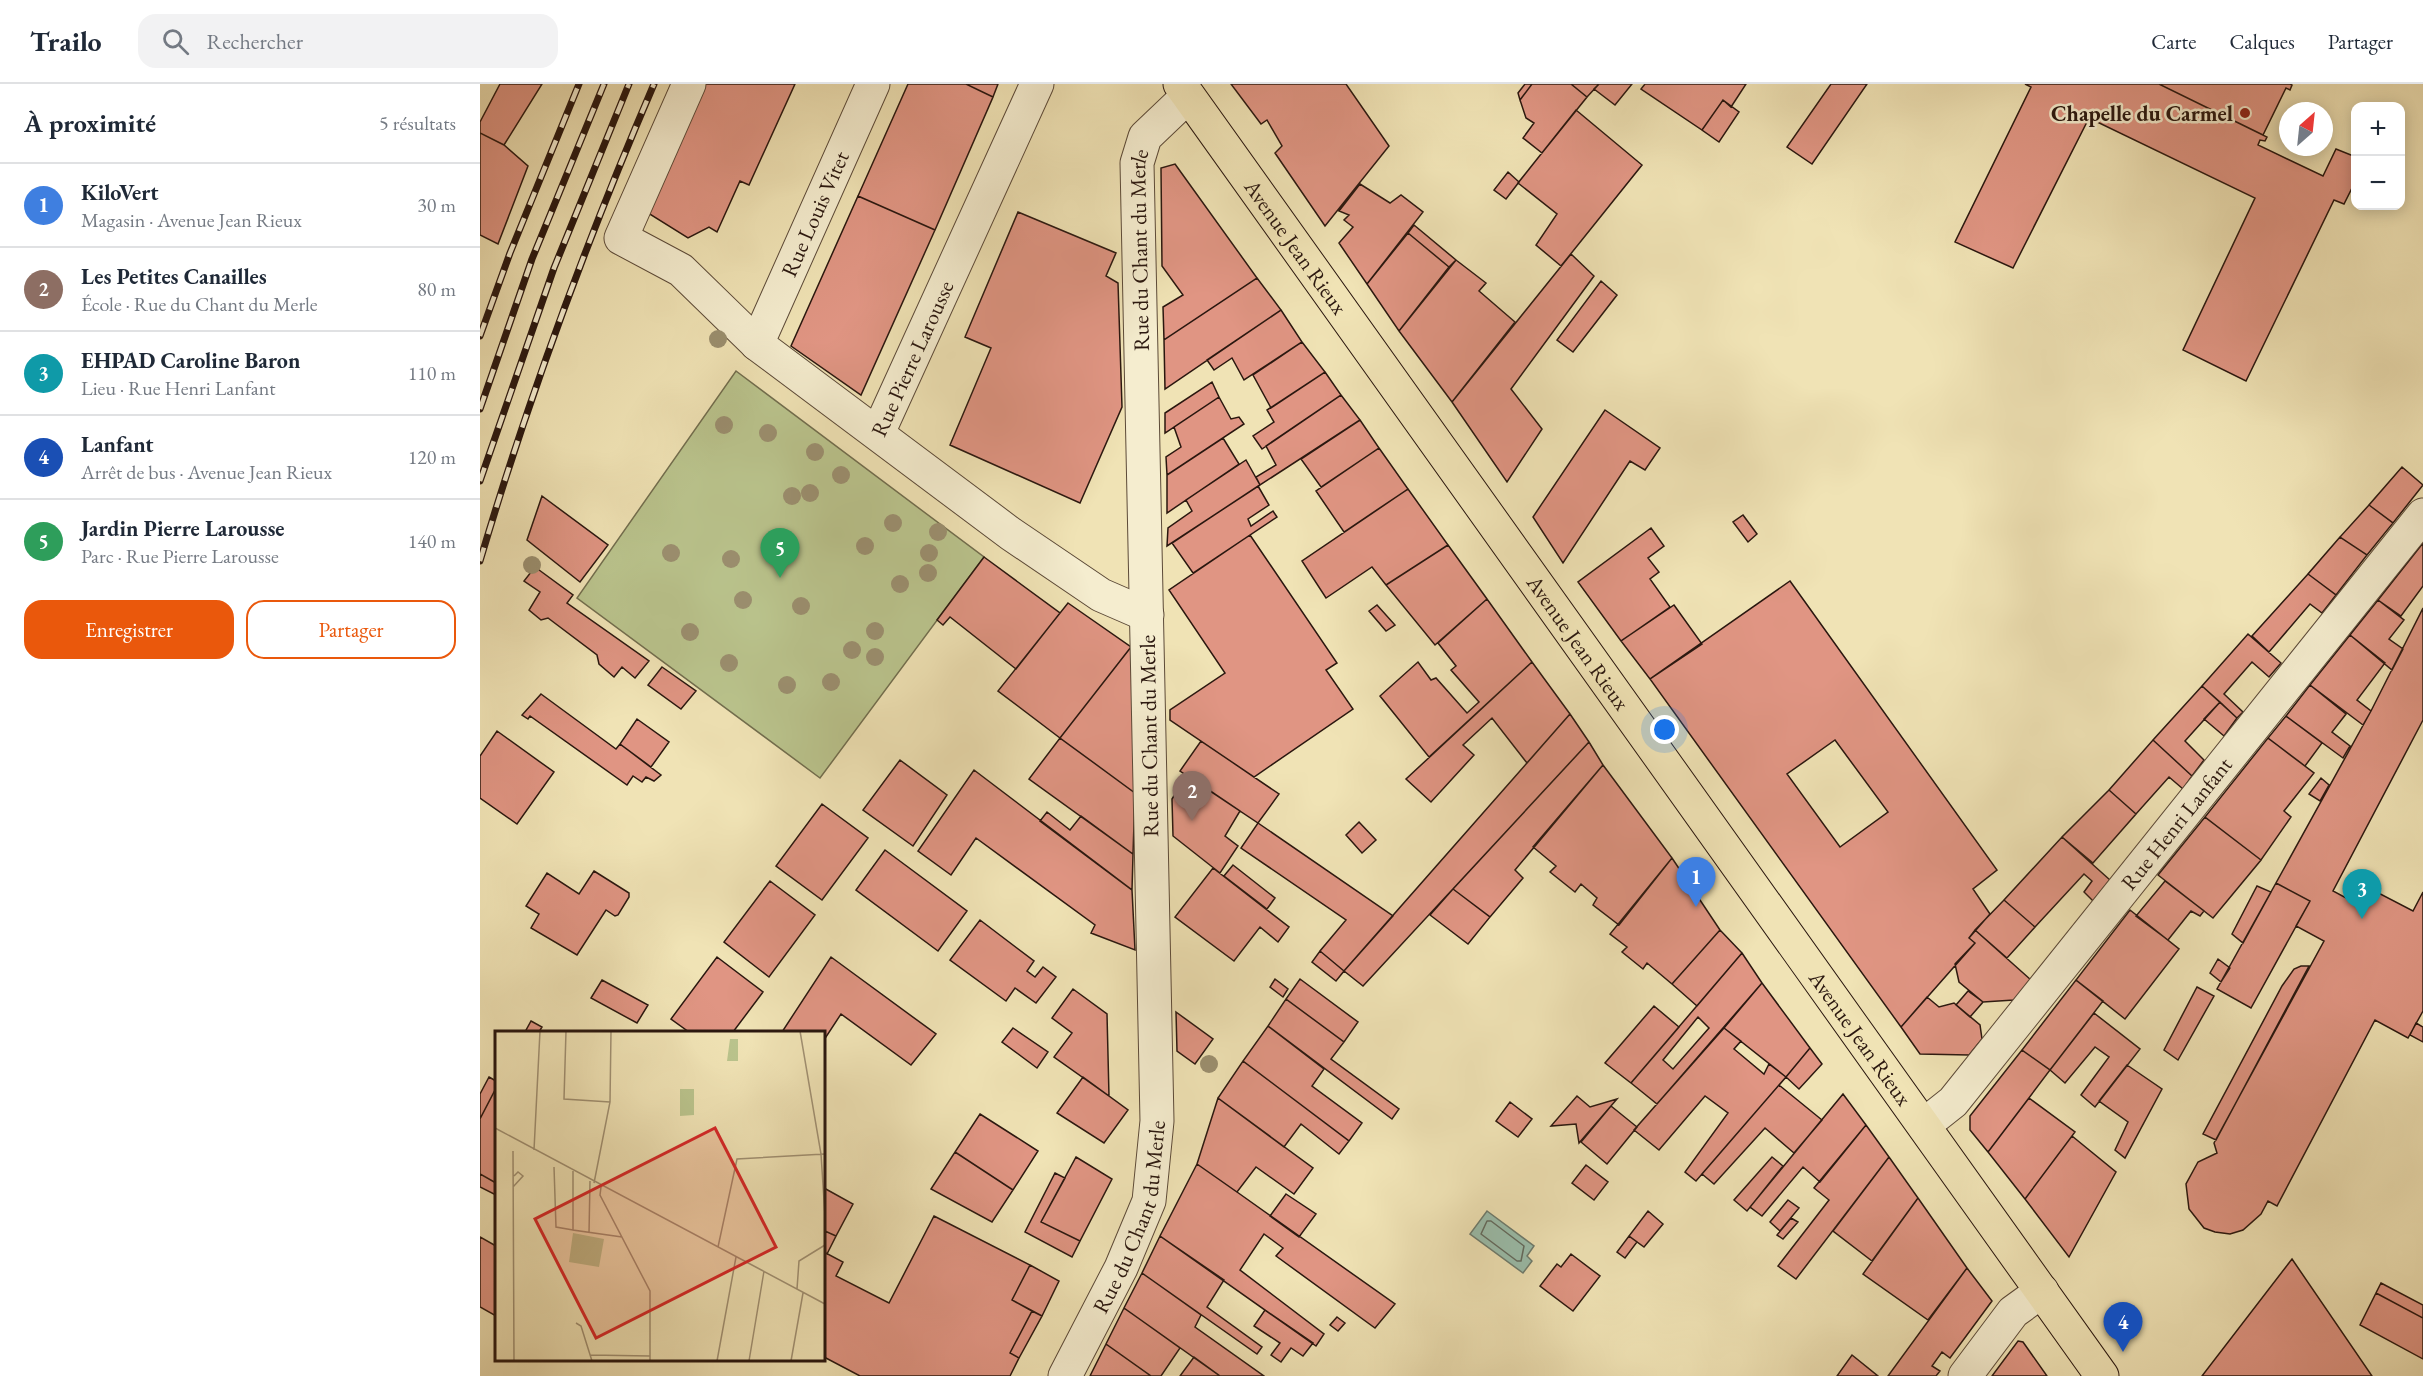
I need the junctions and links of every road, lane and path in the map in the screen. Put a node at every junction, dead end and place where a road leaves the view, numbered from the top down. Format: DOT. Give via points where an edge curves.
graph roads {
  1 [pos="689,84"];
  2 [pos="873,84"];
  3 [pos="1037,84"];
  4 [pos="1184,90"];
  5 [pos="757,344"];
  6 [pos="878,433"];
  7 [pos="2423,515"];
  8 [pos="1147,615"];
  9 [pos="1924,1125"];
  10 [pos="2042,1291"];
  11 [pos="1065,1376"];
  12 [pos="1965,1376"];
  13 [pos="2102,1376"];
  1 -- 5 [label="street" via="621,238 681,270"];
  2 -- 5 [label="street, Rue Louis Vitet"];
  3 -- 6 [label="street, Rue Pierre Larousse"];
  4 -- 8 [label="street, Rue du Chant du Merle" via="1145,137 1137,163"];
  4 -- 9 [label="main road, Avenue Jean Rieux"];
  5 -- 6 [label="street"];
  6 -- 8 [label="street, Rue Pierre Larousse" via="1011,534 1101,595"];
  7 -- 9 [label="street, Rue Henri Lanfant" via="1953,1102"];
  8 -- 11 [label="street, Rue du Chant du Merle" via="1157,1121 1149,1201 1121,1268"];
  9 -- 10 [label="main road, Avenue Jean Rieux"];
  10 -- 12 [label="street" via="2013,1312"];
  10 -- 13 [label="main road, Avenue Jean Rieux"];
}
